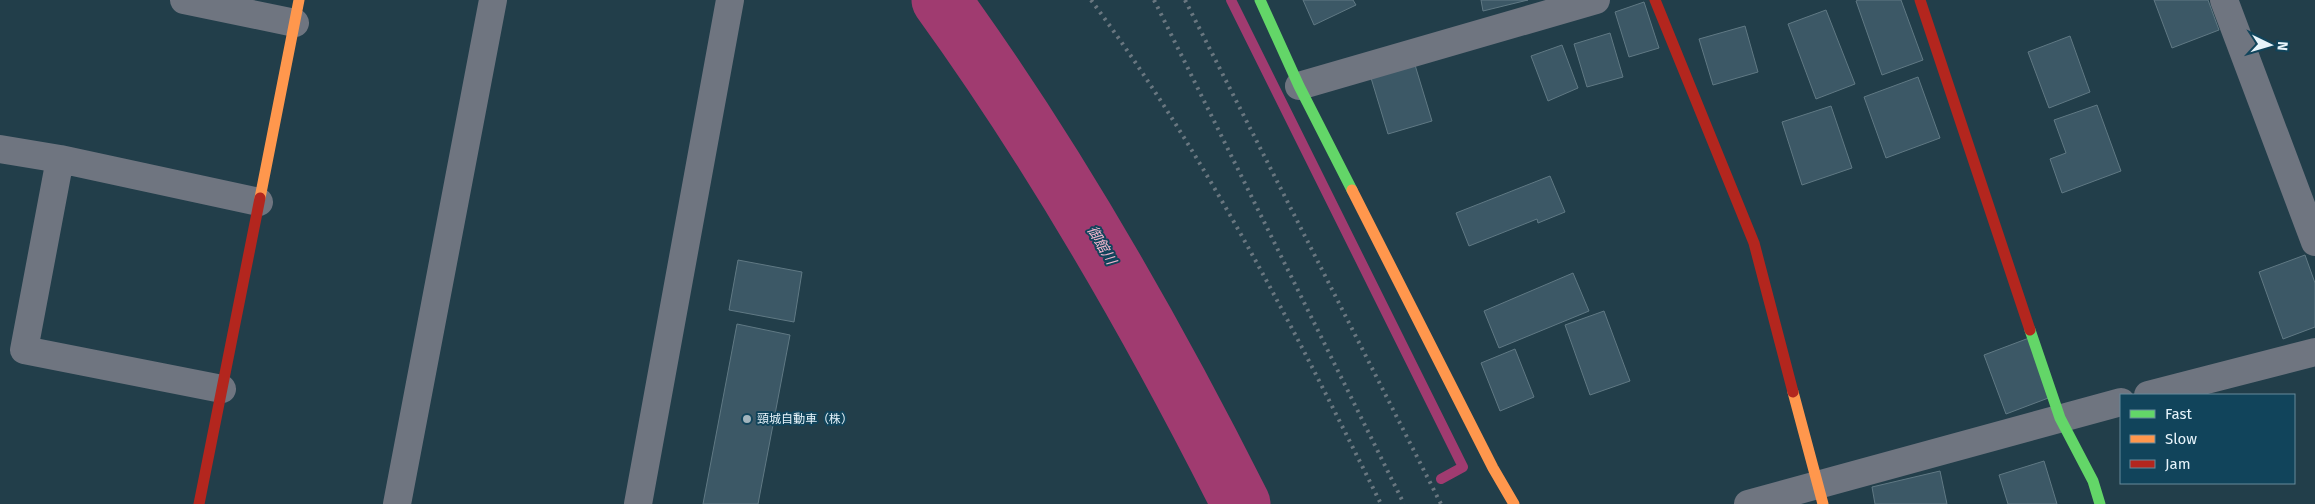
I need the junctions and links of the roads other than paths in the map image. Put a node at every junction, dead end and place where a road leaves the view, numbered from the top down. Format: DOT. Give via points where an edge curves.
graph roads {
  1 [pos="184,0"];
  2 [pos="493,0"];
  3 [pos="730,0"];
  4 [pos="1260,0"];
  5 [pos="1596,0"];
  6 [pos="1655,0"];
  7 [pos="1920,0"];
  8 [pos="2224,0"];
  9 [pos="297,11"];
  10 [pos="1299,86"];
  11 [pos="0,149"];
  12 [pos="60,159"];
  13 [pos="259,202"];
  14 [pos="2315,242"];
  15 [pos="2315,352"];
  16 [pos="222,389"];
  17 [pos="2152,394"];
  18 [pos="2120,402"];
  19 [pos="2060,418"];
  20 [pos="1821,494"];
  21 [pos="199,504"];
  22 [pos="397,504"];
  23 [pos="638,504"];
  24 [pos="1514,504"];
  25 [pos="1748,504"];
  26 [pos="2100,504"];
  1 -- 9 [label="street"];
  2 -- 22 [label="street"];
  3 -- 23 [label="street"];
  4 -- 10 [label="street"];
  5 -- 10 [label="street"];
  6 -- 20 [label="street" via="1754,243"];
  7 -- 19 [label="street"];
  8 -- 14 [label="street"];
  9 -- 13 [label="street"];
  10 -- 24 [label="street"];
  11 -- 12 [label="street"];
  12 -- 13 [label="street"];
  12 -- 16 [label="street" via="24,350"];
  13 -- 16 [label="street"];
  15 -- 17 [label="street"];
  16 -- 21 [label="street"];
  18 -- 19 [label="street"];
  19 -- 20 [label="street"];
  19 -- 26 [label="street" via="2093,481"];
  20 -- 25 [label="street"];
}
